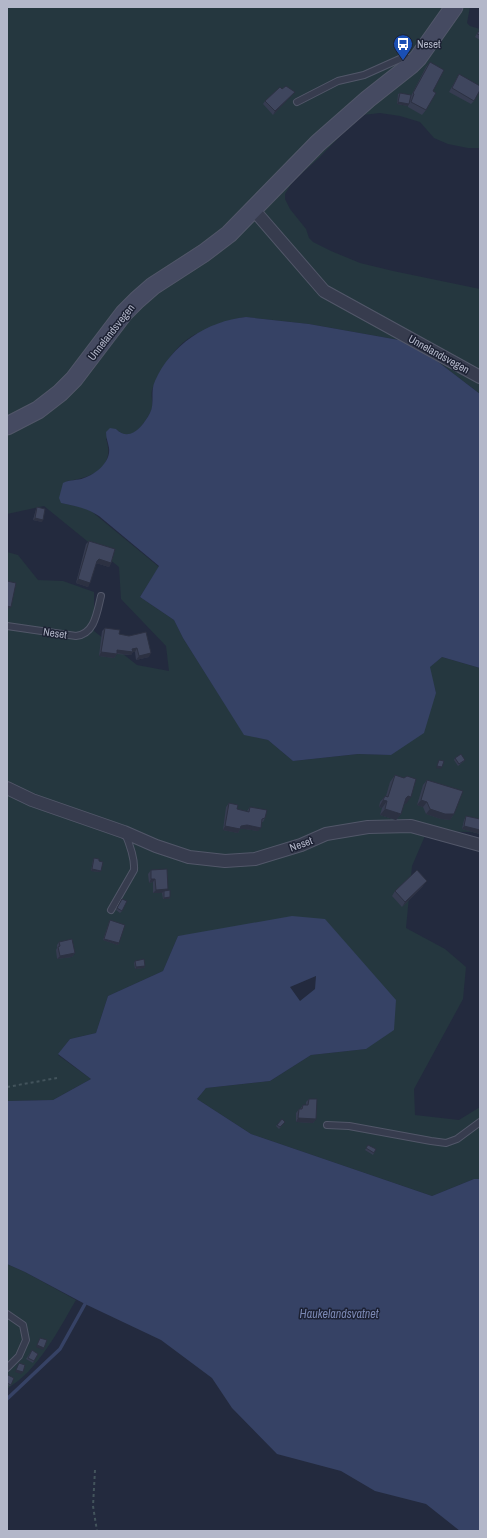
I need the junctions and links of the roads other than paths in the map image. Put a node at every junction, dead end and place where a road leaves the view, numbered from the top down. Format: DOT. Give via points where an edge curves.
graph roads {
  1 [pos="454,7"];
  2 [pos="418,58"];
  3 [pos="297,102"];
  4 [pos="253,208"];
  5 [pos="480,377"];
  6 [pos="7,426"];
  7 [pos="101,596"];
  8 [pos="7,626"];
  9 [pos="7,788"];
  10 [pos="124,832"];
  11 [pos="480,845"];
  12 [pos="111,910"];
  13 [pos="480,1122"];
  14 [pos="327,1125"];
  15 [pos="7,1314"];
  16 [pos="7,1368"];
  1 -- 2 [label="main road, Unnelandsvegen"];
  2 -- 3 [label="lane" via="402,58 364,75 338,81"];
  2 -- 4 [label="main road, Unnelandsvegen" via="318,143"];
  4 -- 5 [label="street, Unnelandsvegen" via="324,291"];
  4 -- 6 [label="main road, Unnelandsvegen" via="228,234 137,300 60,393 38,410"];
  7 -- 8 [label="lane, Neset" via="95,619 83,635"];
  9 -- 10 [label="street, Neset" via="32,800"];
  10 -- 11 [label="street, Neset" via="189,857 224,861 255,859 301,845 326,834 368,827 411,826"];
  10 -- 12 [label="lane" via="135,864"];
  13 -- 14 [label="lane" via="457,1140 446,1143 349,1126"];
  15 -- 16 [label="lane" via="23,1324 26,1340 19,1356"];
}
